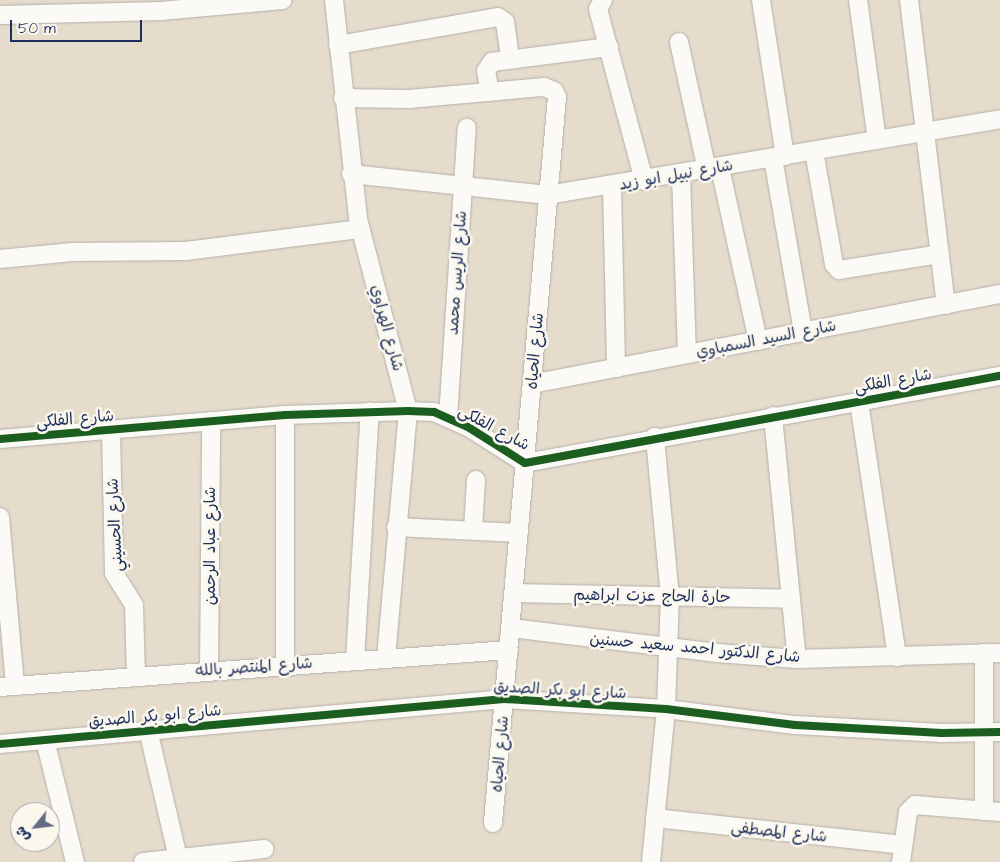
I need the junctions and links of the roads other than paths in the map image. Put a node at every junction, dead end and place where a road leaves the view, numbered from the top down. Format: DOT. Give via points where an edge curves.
graph roads {
  1 [pos="283,0"];
  2 [pos="334,0"];
  3 [pos="603,0"];
  4 [pos="761,0"];
  5 [pos="858,0"];
  6 [pos="909,0"];
  7 [pos="0,15"];
  8 [pos="679,42"];
  9 [pos="338,45"];
  10 [pos="609,47"];
  11 [pos="510,59"];
  12 [pos="490,92"];
  13 [pos="343,98"];
  14 [pos="1000,118"];
  15 [pos="467,128"];
  16 [pos="925,132"];
  17 [pos="876,140"];
  18 [pos="814,151"];
  19 [pos="779,157"];
  20 [pos="713,169"];
  21 [pos="351,174"];
  22 [pos="682,174"];
  23 [pos="644,181"];
  24 [pos="463,186"];
  25 [pos="612,187"];
  26 [pos="548,196"];
  27 [pos="361,229"];
  28 [pos="940,254"];
  29 [pos="0,259"];
  30 [pos="1000,294"];
  31 [pos="946,306"];
  32 [pos="803,332"];
  33 [pos="758,341"];
  34 [pos="687,354"];
  35 [pos="616,368"];
  36 [pos="1000,376"];
  37 [pos="532,384"];
  38 [pos="859,402"];
  39 [pos="370,411"];
  40 [pos="408,411"];
  41 [pos="285,416"];
  42 [pos="773,416"];
  43 [pos="448,418"];
  44 [pos="211,421"];
  45 [pos="111,430"];
  46 [pos="655,437"];
  47 [pos="0,439"];
  48 [pos="525,463"];
  49 [pos="476,480"];
  50 [pos="0,517"];
  51 [pos="396,527"];
  52 [pos="473,530"];
  53 [pos="519,533"];
  54 [pos="514,593"];
  55 [pos="3,595"];
  56 [pos="670,597"];
  57 [pos="791,599"];
  58 [pos="510,628"];
  59 [pos="669,647"];
  60 [pos="509,650"];
  61 [pos="992,653"];
  62 [pos="897,657"];
  63 [pos="386,658"];
  64 [pos="797,658"];
  65 [pos="355,660"];
  66 [pos="285,665"];
  67 [pos="210,671"];
  68 [pos="136,676"];
  69 [pos="7,686"];
  70 [pos="504,699"];
  71 [pos="666,710"];
  72 [pos="148,730"];
  73 [pos="992,733"];
  74 [pos="45,740"];
  75 [pos="0,744"];
  76 [pos="992,811"];
  77 [pos="655,818"];
  78 [pos="494,823"];
  79 [pos="264,849"];
  80 [pos="902,854"];
  81 [pos="179,860"];
  82 [pos="75,862"];
  83 [pos="142,862"];
  84 [pos="651,862"];
  1 -- 7 [label="street" via="153,12"];
  2 -- 9 [label="street, شارع الهراوي"];
  3 -- 10 [label="street" via="598,10"];
  4 -- 19 [label="street"];
  5 -- 17 [label="street"];
  6 -- 16 [label="street"];
  8 -- 20 [label="street"];
  9 -- 11 [label="street" via="498,17 505,22"];
  9 -- 13 [label="street, شارع الهراوي"];
  10 -- 11 [label="street"];
  10 -- 23 [label="street"];
  11 -- 12 [label="street" via="492,62 487,67"];
  12 -- 13 [label="street, شارع الحياه" via="409,99"];
  12 -- 26 [label="street, شارع الحياه" via="544,87 556,94"];
  13 -- 21 [label="street, شارع الهراوي"];
  14 -- 16 [label="street, شارع نبيل ابو زيد"];
  15 -- 24 [label="street, شارع الريس محمد"];
  16 -- 17 [label="street, شارع نبيل ابو زيد"];
  16 -- 28 [label="street"];
  17 -- 18 [label="street, شارع نبيل ابو زيد"];
  18 -- 19 [label="street, شارع نبيل ابو زيد"];
  18 -- 28 [label="street" via="834,264 839,270"];
  19 -- 20 [label="street, شارع نبيل ابو زيد"];
  19 -- 32 [label="street"];
  20 -- 22 [label="street, شارع نبيل ابو زيد"];
  20 -- 33 [label="street"];
  21 -- 24 [label="street, شارع نبيل ابو زيد"];
  21 -- 27 [label="street, شارع الهراوي"];
  22 -- 23 [label="street, شارع نبيل ابو زيد"];
  22 -- 34 [label="street"];
  23 -- 25 [label="street, شارع نبيل ابو زيد"];
  24 -- 26 [label="street, شارع نبيل ابو زيد"];
  24 -- 43 [label="street, شارع الريس محمد"];
  25 -- 26 [label="street, شارع نبيل ابو زيد"];
  25 -- 35 [label="street"];
  26 -- 37 [label="street, شارع الحياه"];
  27 -- 29 [label="street" via="186,250 73,252"];
  27 -- 40 [label="street, شارع الهراوي"];
  28 -- 31 [label="street"];
  30 -- 31 [label="street, شارع السيد السمباوي"];
  31 -- 32 [label="street, شارع السيد السمباوي"];
  32 -- 33 [label="street, شارع السيد السمباوي"];
  33 -- 34 [label="street, شارع السيد السمباوي"];
  34 -- 35 [label="street, شارع السيد السمباوي"];
  35 -- 37 [label="street, شارع السيد السمباوي"];
  36 -- 38 [label="street, شارع الفلكى"];
  37 -- 48 [label="street, شارع الحياه"];
  38 -- 42 [label="street, شارع الفلكى"];
  38 -- 62 [label="street"];
  39 -- 40 [label="street, شارع الفلكى"];
  39 -- 41 [label="street, شارع الفلكى"];
  39 -- 65 [label="street"];
  40 -- 43 [label="street, شارع الفلكى" via="434,412"];
  40 -- 51 [label="street, شارع الهراوي"];
  41 -- 44 [label="street, شارع الفلكى"];
  41 -- 66 [label="street"];
  42 -- 46 [label="street, شارع الفلكى"];
  42 -- 57 [label="street"];
  43 -- 48 [label="street, شارع الفلكى"];
  44 -- 45 [label="street, شارع الفلكى"];
  44 -- 67 [label="street, شارع عباد الرحمن"];
  45 -- 47 [label="street, شارع الفلكى"];
  45 -- 68 [label="street, شارع الحسيني" via="114,573 134,605"];
  46 -- 48 [label="street, شارع الفلكى"];
  46 -- 56 [label="street"];
  48 -- 53 [label="street, شارع الحياه"];
  49 -- 52 [label="street"];
  50 -- 55 [label="street"];
  51 -- 52 [label="street"];
  51 -- 63 [label="street, شارع الهراوي"];
  52 -- 53 [label="street"];
  53 -- 54 [label="street, شارع الحياه"];
  54 -- 56 [label="street, حارة الحاج عزت ابراهيم"];
  54 -- 58 [label="street, شارع الحياه"];
  55 -- 69 [label="street"];
  56 -- 57 [label="street, حارة الحاج عزت ابراهيم"];
  56 -- 59 [label="street"];
  57 -- 64 [label="street"];
  58 -- 59 [label="street, شارع الدكتور احمد سعيد حسنين"];
  58 -- 60 [label="street, شارع الحياه"];
  59 -- 64 [label="street, شارع الدكتور احمد سعيد حسنين"];
  59 -- 71 [label="street"];
  60 -- 63 [label="street, شارع المنتصر بالله"];
  60 -- 70 [label="street, شارع الحياه"];
  61 -- 62 [label="street, شارع الدكتور احمد سعيد حسنين"];
  61 -- 73 [label="street"];
  62 -- 64 [label="street, شارع الدكتور احمد سعيد حسنين"];
  63 -- 65 [label="street, شارع المنتصر بالله"];
  65 -- 66 [label="street, شارع المنتصر بالله"];
  66 -- 67 [label="street, شارع المنتصر بالله"];
  67 -- 68 [label="street, شارع المنتصر بالله"];
  68 -- 69 [label="street, شارع المنتصر بالله"];
  70 -- 71 [label="street, شارع ابو بكر الصديق"];
  70 -- 72 [label="street, شارع ابو بكر الصديق"];
  70 -- 78 [label="street, شارع الحياه"];
  71 -- 73 [label="street, شارع ابو بكر الصديق" via="795,725"];
  71 -- 77 [label="street"];
  72 -- 74 [label="street, شارع ابو بكر الصديق"];
  72 -- 81 [label="street"];
  73 -- 76 [label="street"];
  74 -- 75 [label="street, شارع ابو بكر الصديق"];
  74 -- 82 [label="street"];
  76 -- 80 [label="street" via="915,805 908,812"];
  77 -- 80 [label="street, شارع المصطفى"];
  77 -- 84 [label="street"];
  79 -- 81 [label="street"];
  81 -- 83 [label="street"];
}
